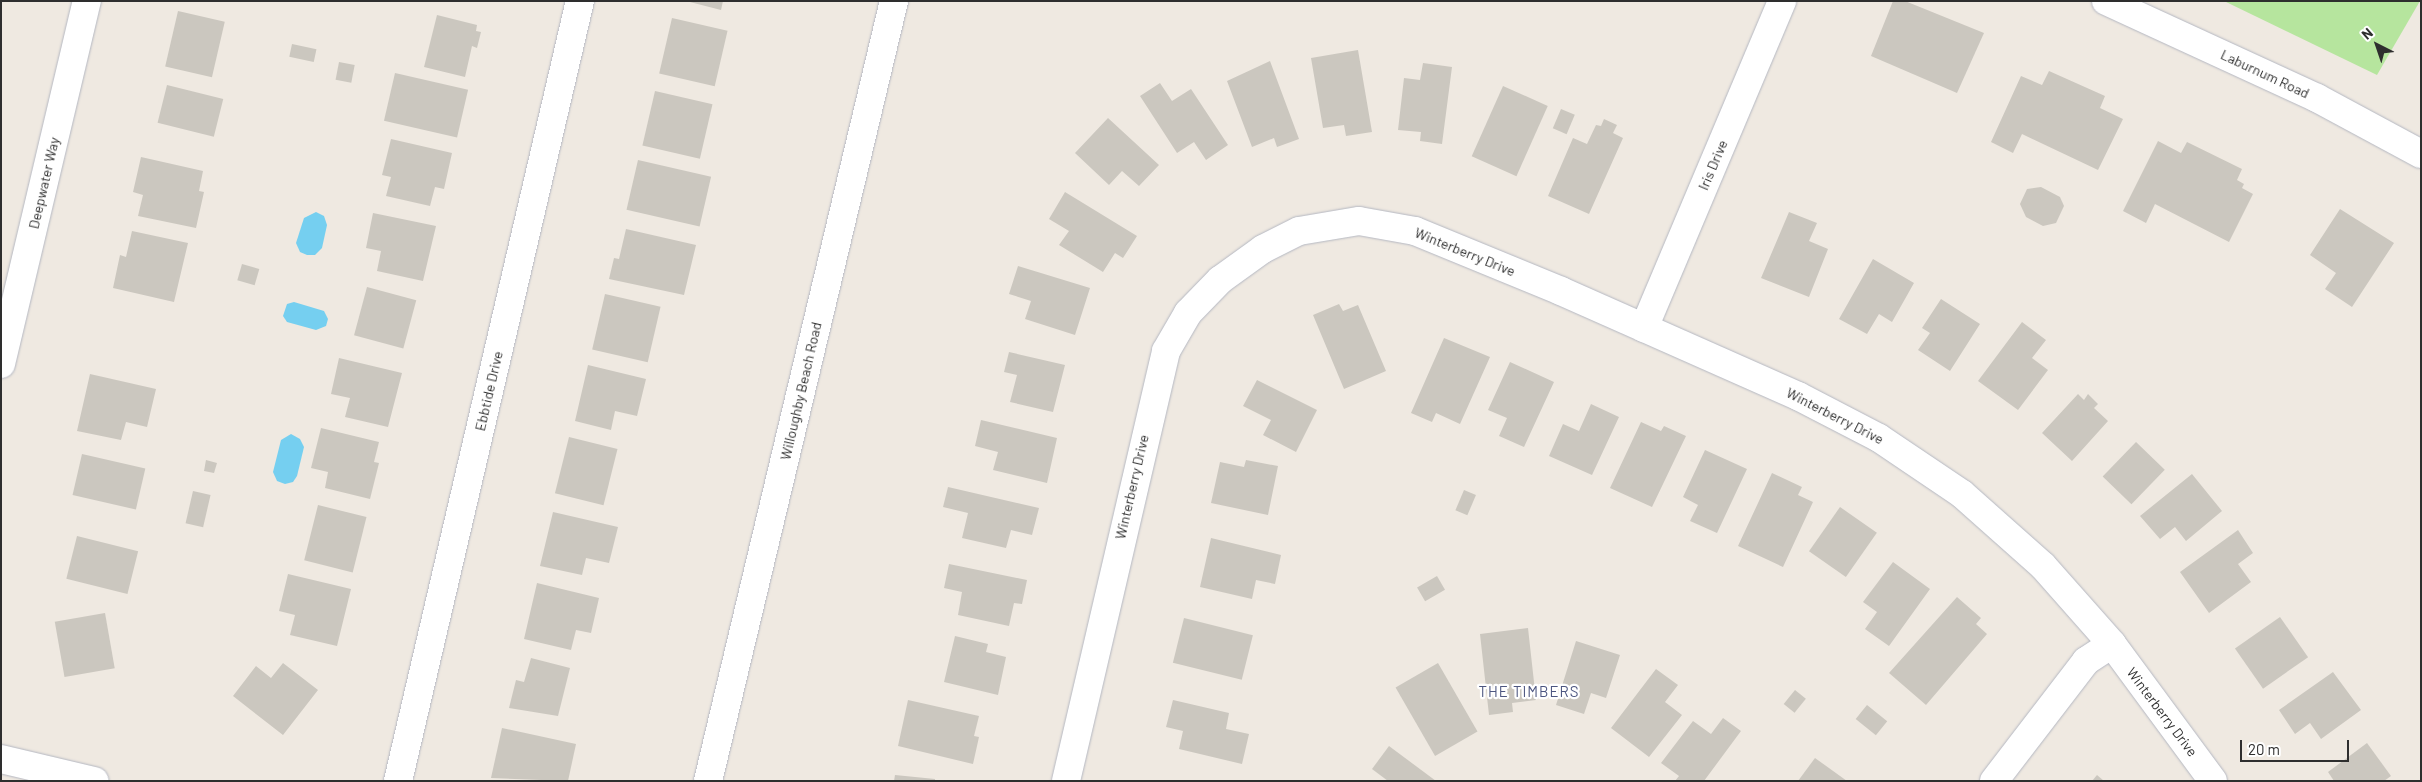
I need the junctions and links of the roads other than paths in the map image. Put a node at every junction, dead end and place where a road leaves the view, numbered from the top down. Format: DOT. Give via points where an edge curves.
graph roads {
  1 [pos="87,1"];
  2 [pos="580,1"];
  3 [pos="894,1"];
  4 [pos="1782,1"];
  5 [pos="2106,1"];
  6 [pos="2421,154"];
  7 [pos="12,269"];
  8 [pos="1644,328"];
  9 [pos="1,364"];
  10 [pos="2112,644"];
  11 [pos="1,759"];
  12 [pos="94,781"];
  13 [pos="398,781"];
  14 [pos="708,781"];
  15 [pos="1066,781"];
  16 [pos="1994,781"];
  17 [pos="2213,781"];
  1 -- 7 [label="street, Deepwater Way"];
  2 -- 13 [label="street, Ebbtide Drive"];
  3 -- 14 [label="street, Willoughby Beach Road"];
  4 -- 8 [label="street, Iris Drive"];
  5 -- 6 [label="street, Laburnum Road" via="2317,98"];
  7 -- 9 [label="street, Deepwater Way"];
  8 -- 10 [label="street, Winterberry Drive" via="1798,396 1871,434 1962,494 2043,566"];
  8 -- 15 [label="street, Winterberry Drive" via="1415,231 1359,221 1299,230 1263,249 1220,280 1188,313 1166,351"];
  10 -- 16 [label="street" via="2086,661"];
  10 -- 17 [label="street, Winterberry Drive"];
  11 -- 12 [label="street"];
}
